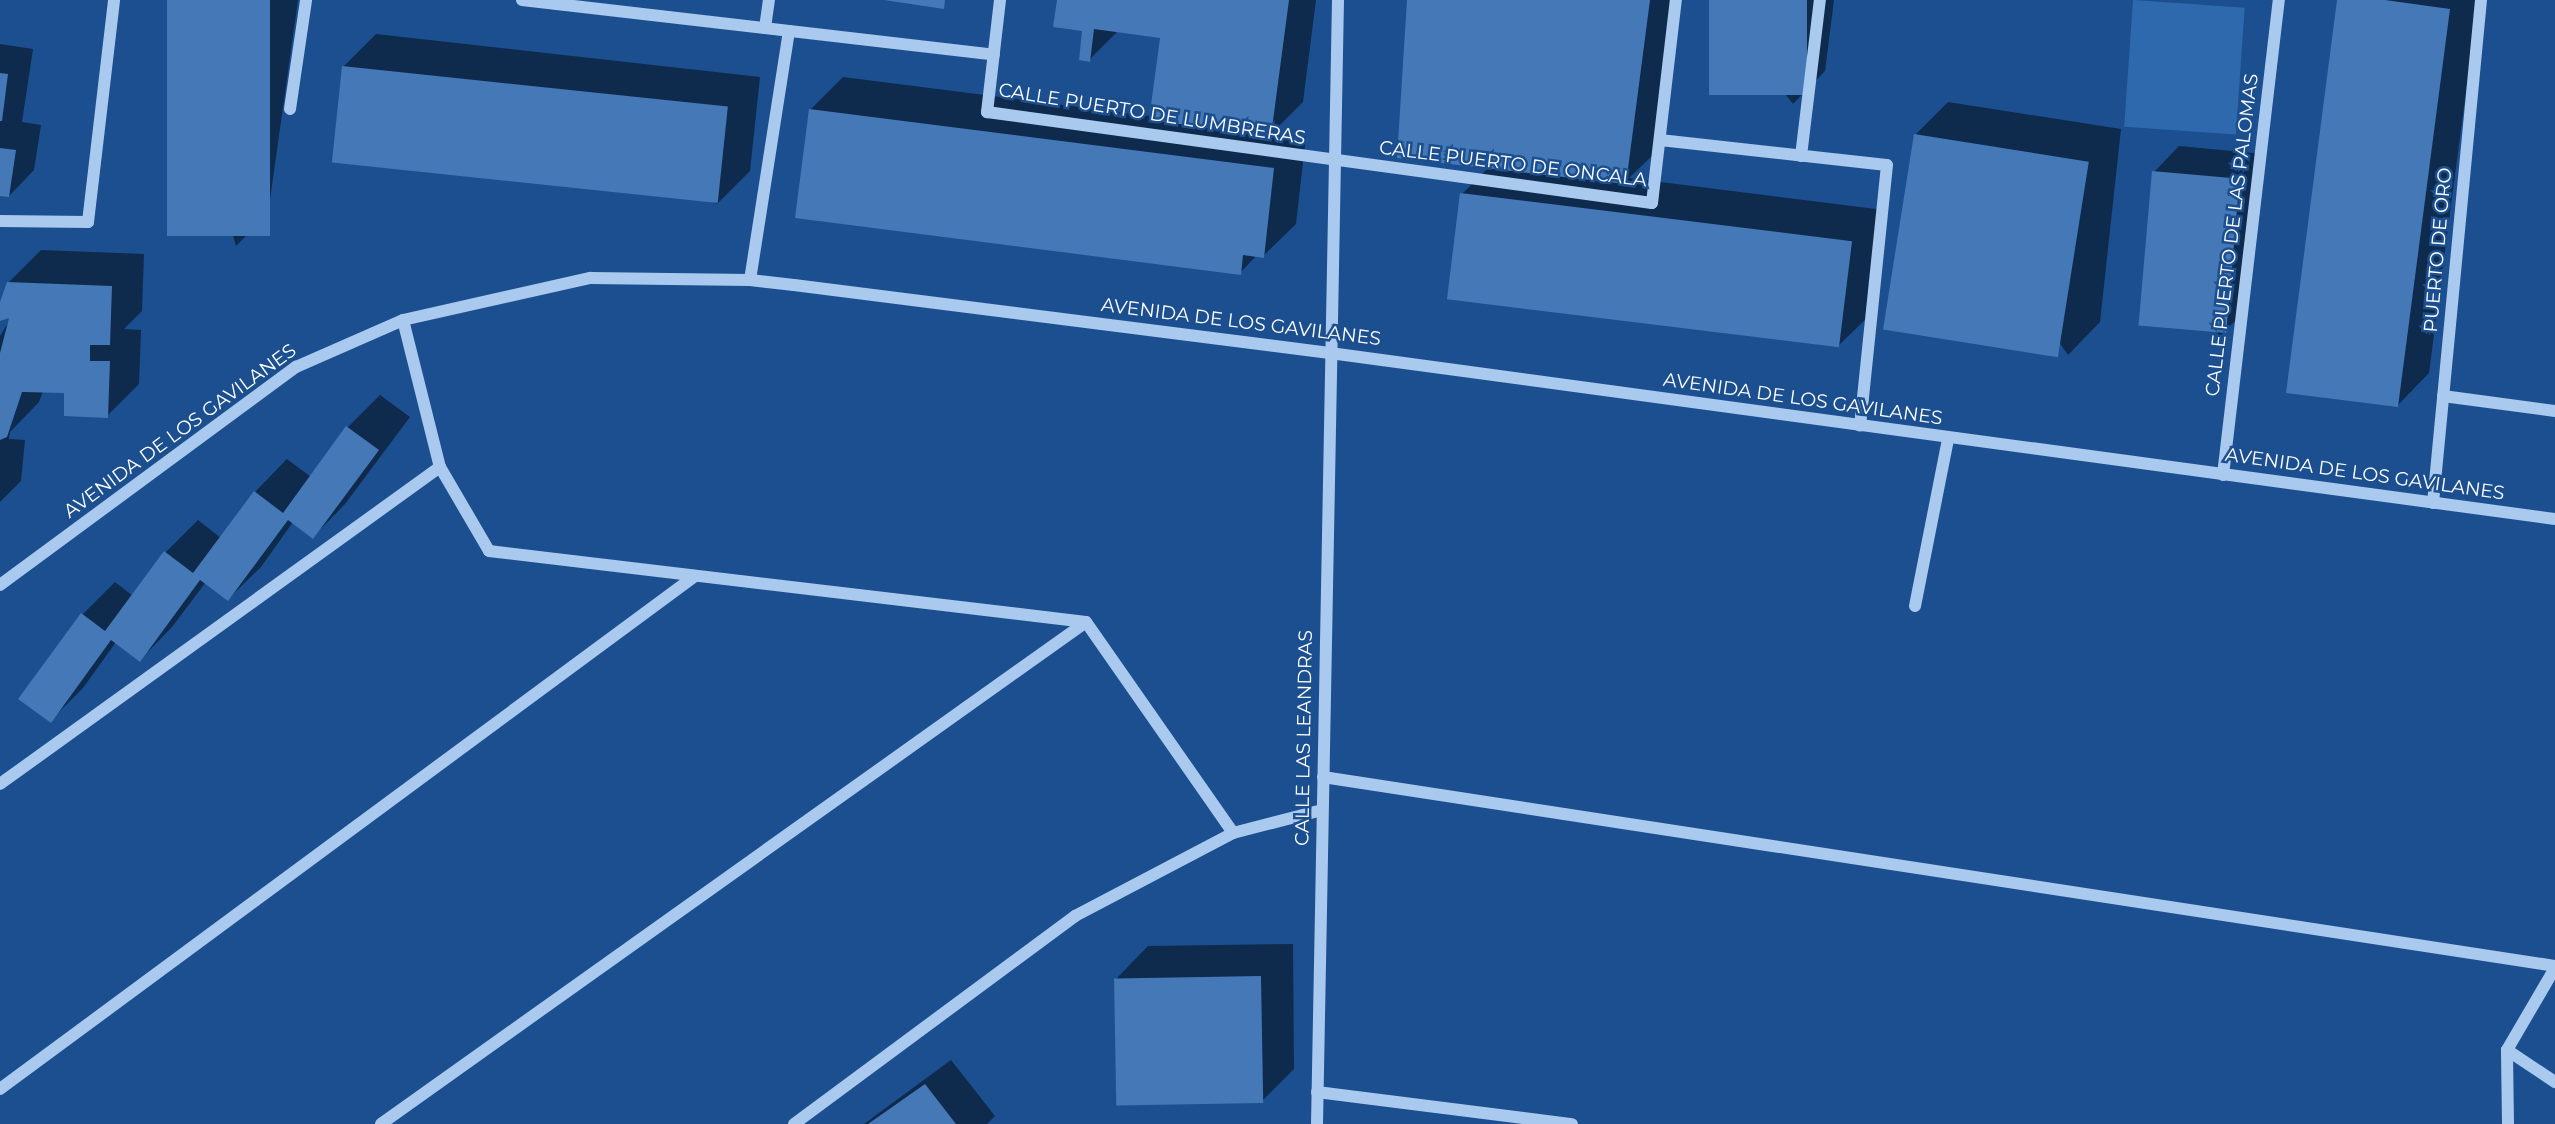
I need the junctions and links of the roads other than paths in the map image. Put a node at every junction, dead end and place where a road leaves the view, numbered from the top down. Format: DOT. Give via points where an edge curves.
graph roads {
  1 [pos="114,0"];
  2 [pos="306,0"];
  3 [pos="522,0"];
  4 [pos="769,0"];
  5 [pos="1000,0"];
  6 [pos="1338,0"];
  7 [pos="1676,0"];
  8 [pos="1820,0"];
  9 [pos="2279,0"];
  10 [pos="2481,0"];
  11 [pos="765,28"];
  12 [pos="789,32"];
  13 [pos="993,55"];
  14 [pos="290,109"];
  15 [pos="1660,140"];
  16 [pos="1801,156"];
  17 [pos="1335,162"];
  18 [pos="0,222"];
  19 [pos="750,280"];
  20 [pos="403,320"];
  21 [pos="1330,353"];
  22 [pos="2443,396"];
  23 [pos="2555,411"];
  24 [pos="1860,426"];
  25 [pos="1948,439"];
  26 [pos="440,467"];
  27 [pos="2223,475"];
  28 [pos="2433,503"];
  29 [pos="2555,519"];
  30 [pos="695,576"];
  31 [pos="0,585"];
  32 [pos="1915,606"];
  33 [pos="1086,622"];
  34 [pos="1323,777"];
  35 [pos="0,784"];
  36 [pos="1322,810"];
  37 [pos="1233,833"];
  38 [pos="2555,967"];
  39 [pos="2507,1050"];
  40 [pos="2555,1082"];
  41 [pos="0,1089"];
  42 [pos="1317,1092"];
  43 [pos="381,1124"];
  44 [pos="794,1124"];
  45 [pos="1317,1124"];
  46 [pos="1572,1124"];
  47 [pos="2508,1124"];
  1 -- 18 [label="street" via="88,222"];
  2 -- 14 [label="street"];
  3 -- 11 [label="street, CALLE PUERTO DE LUMBRERAS"];
  4 -- 11 [label="street"];
  5 -- 13 [label="street"];
  6 -- 17 [label="street, CALLE LAS LEANDRAS"];
  7 -- 15 [label="street"];
  8 -- 16 [label="street"];
  9 -- 27 [label="street, CALLE PUERTO DE LAS PALOMAS"];
  10 -- 22 [label="street, PUERTO DE ORO"];
  11 -- 12 [label="street, CALLE PUERTO DE LUMBRERAS"];
  12 -- 13 [label="street, CALLE PUERTO DE LUMBRERAS"];
  12 -- 19 [label="street"];
  13 -- 17 [label="street, CALLE PUERTO DE LUMBRERAS" via="987,112"];
  15 -- 16 [label="street"];
  15 -- 17 [label="street, CALLE PUERTO DE ONCALA" via="1652,203"];
  16 -- 24 [label="street" via="1887,164"];
  17 -- 21 [label="street, CALLE LAS LEANDRAS"];
  19 -- 20 [label="street, AVENIDA DE LOS GAVILANES" via="590,278"];
  19 -- 21 [label="street, AVENIDA DE LOS GAVILANES"];
  20 -- 26 [label="street"];
  20 -- 31 [label="street, AVENIDA DE LOS GAVILANES" via="296,367"];
  21 -- 24 [label="street, AVENIDA DE LOS GAVILANES"];
  21 -- 34 [label="street, CALLE LAS LEANDRAS"];
  22 -- 23 [label="street"];
  22 -- 28 [label="street, PUERTO DE ORO"];
  24 -- 25 [label="street, AVENIDA DE LOS GAVILANES"];
  25 -- 27 [label="street, AVENIDA DE LOS GAVILANES"];
  25 -- 32 [label="street"];
  26 -- 30 [label="street" via="489,551"];
  26 -- 35 [label="street"];
  27 -- 28 [label="street, AVENIDA DE LOS GAVILANES"];
  28 -- 29 [label="street, AVENIDA DE LOS GAVILANES"];
  30 -- 33 [label="street"];
  30 -- 41 [label="street"];
  33 -- 37 [label="street"];
  33 -- 43 [label="street"];
  34 -- 36 [label="street, CALLE LAS LEANDRAS"];
  34 -- 38 [label="street"];
  36 -- 37 [label="street"];
  36 -- 42 [label="street, CALLE LAS LEANDRAS"];
  37 -- 44 [label="street" via="1074,916"];
  38 -- 39 [label="street"];
  39 -- 40 [label="street"];
  39 -- 47 [label="street"];
  42 -- 45 [label="street, CALLE LAS LEANDRAS"];
  42 -- 46 [label="street"];
}
